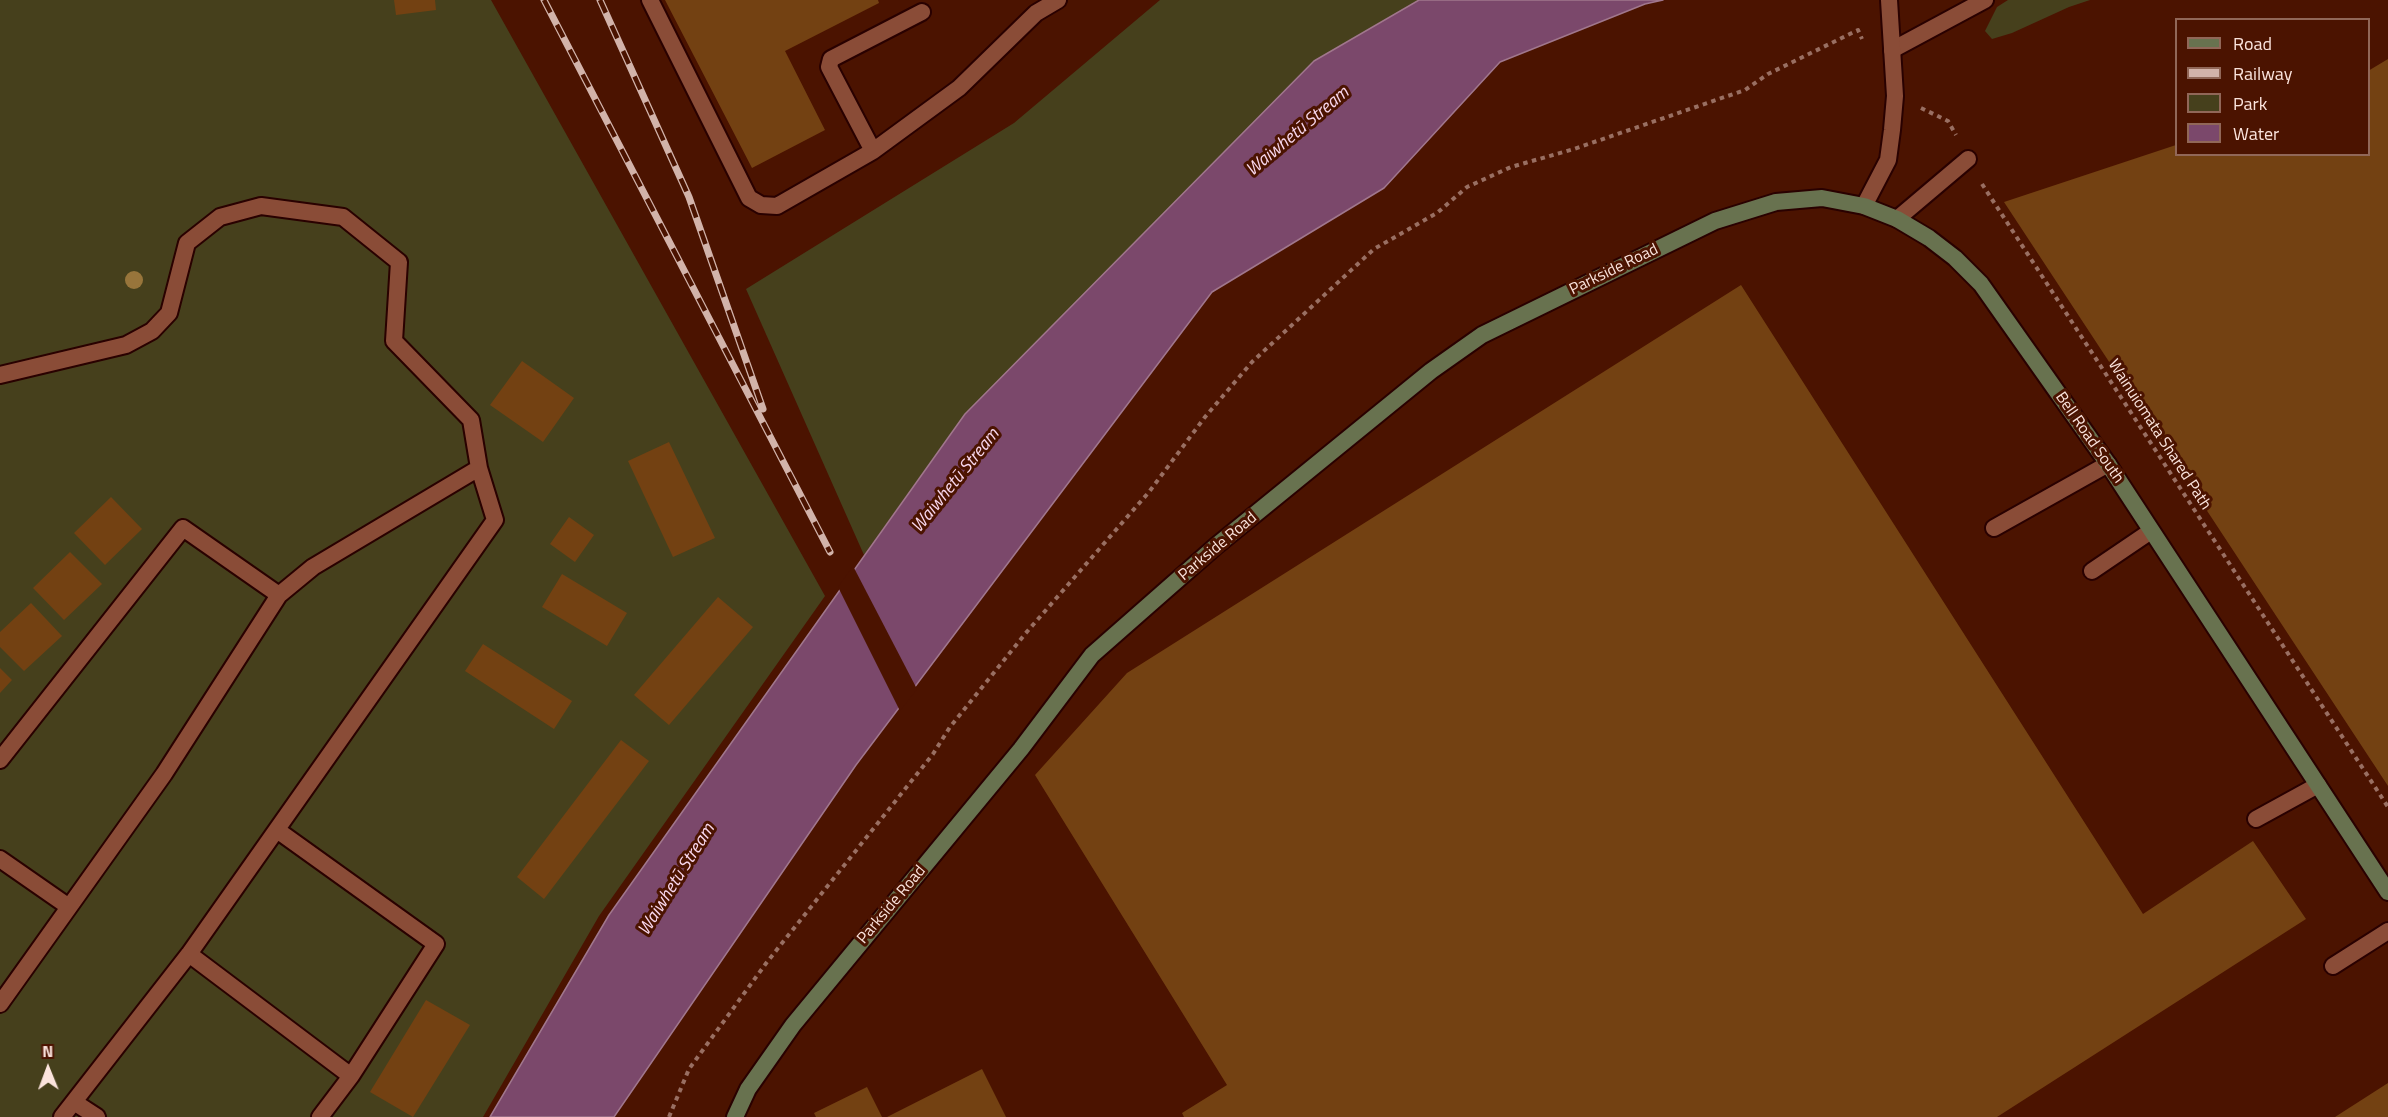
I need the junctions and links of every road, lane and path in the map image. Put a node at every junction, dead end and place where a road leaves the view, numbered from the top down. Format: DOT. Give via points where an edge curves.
graph roads {
  1 [pos="650,0"];
  2 [pos="1058,0"];
  3 [pos="1889,0"];
  4 [pos="1985,0"];
  5 [pos="922,12"];
  6 [pos="1863,39"];
  7 [pos="1892,50"];
  8 [pos="1895,96"];
  9 [pos="873,151"];
  10 [pos="1968,159"];
  11 [pos="1864,206"];
  12 [pos="1897,219"];
  13 [pos="0,375"];
  14 [pos="2108,464"];
  15 [pos="479,468"];
  16 [pos="1994,528"];
  17 [pos="2151,531"];
  18 [pos="2092,571"];
  19 [pos="279,595"];
  20 [pos="0,760"];
  21 [pos="2318,785"];
  22 [pos="2388,807"];
  23 [pos="2256,819"];
  24 [pos="277,830"];
  25 [pos="0,859"];
  26 [pos="2388,892"];
  27 [pos="69,907"];
  28 [pos="2388,931"];
  29 [pos="189,954"];
  30 [pos="2332,966"];
  31 [pos="0,1004"];
  32 [pos="351,1076"];
  33 [pos="74,1102"];
  34 [pos="62,1117"];
  35 [pos="97,1117"];
  36 [pos="320,1117"];
  37 [pos="669,1117"];
  38 [pos="735,1117"];
  1 -- 9 [label="street" via="749,198 761,205 777,206"];
  2 -- 9 [label="street" via="1036,13 959,88"];
  3 -- 7 [label="street"];
  4 -- 7 [label="street"];
  5 -- 9 [label="street" via="831,59 830,67"];
  6 -- 37 [label="path" via="1858,30 1768,74 1745,90 1511,167 1467,187 1437,213 1374,249 1252,362 1149,492 1025,634 761,971 689,1069"];
  7 -- 8 [label="street"];
  8 -- 10 [label="path, Wainuiomata Shared Path" via="1948,121"];
  8 -- 11 [label="street" via="1888,160"];
  10 -- 12 [label="street"];
  10 -- 22 [label="path, Wainuiomata Shared Path" via="1988,196"];
  11 -- 12 [label="main road, Bell Road South"];
  11 -- 38 [label="main road, Parkside Road" via="1822,198 1776,202 1715,221 1482,335 1431,371 1216,546 1092,655 1021,749 793,1025 748,1089"];
  12 -- 14 [label="main road, Bell Road South" via="1947,251 1981,284"];
  13 -- 15 [label="street" via="126,345 152,331 169,313 187,243 220,217 261,206 343,217 399,262 394,341 471,420"];
  14 -- 16 [label="street"];
  14 -- 17 [label="main road, Bell Road South"];
  15 -- 19 [label="street" via="313,567"];
  15 -- 24 [label="street" via="495,520"];
  17 -- 18 [label="street"];
  17 -- 21 [label="main road, Bell Road South"];
  19 -- 20 [label="street" via="183,528"];
  19 -- 27 [label="street" via="164,774"];
  21 -- 23 [label="street"];
  21 -- 26 [label="main road, Bell Road South"];
  24 -- 29 [label="street"];
  24 -- 32 [label="street" via="436,944"];
  25 -- 27 [label="street"];
  27 -- 31 [label="street"];
  28 -- 30 [label="street"];
  29 -- 32 [label="street"];
  29 -- 33 [label="street"];
  32 -- 36 [label="street"];
  33 -- 34 [label="street"];
  33 -- 35 [label="street"];
}
